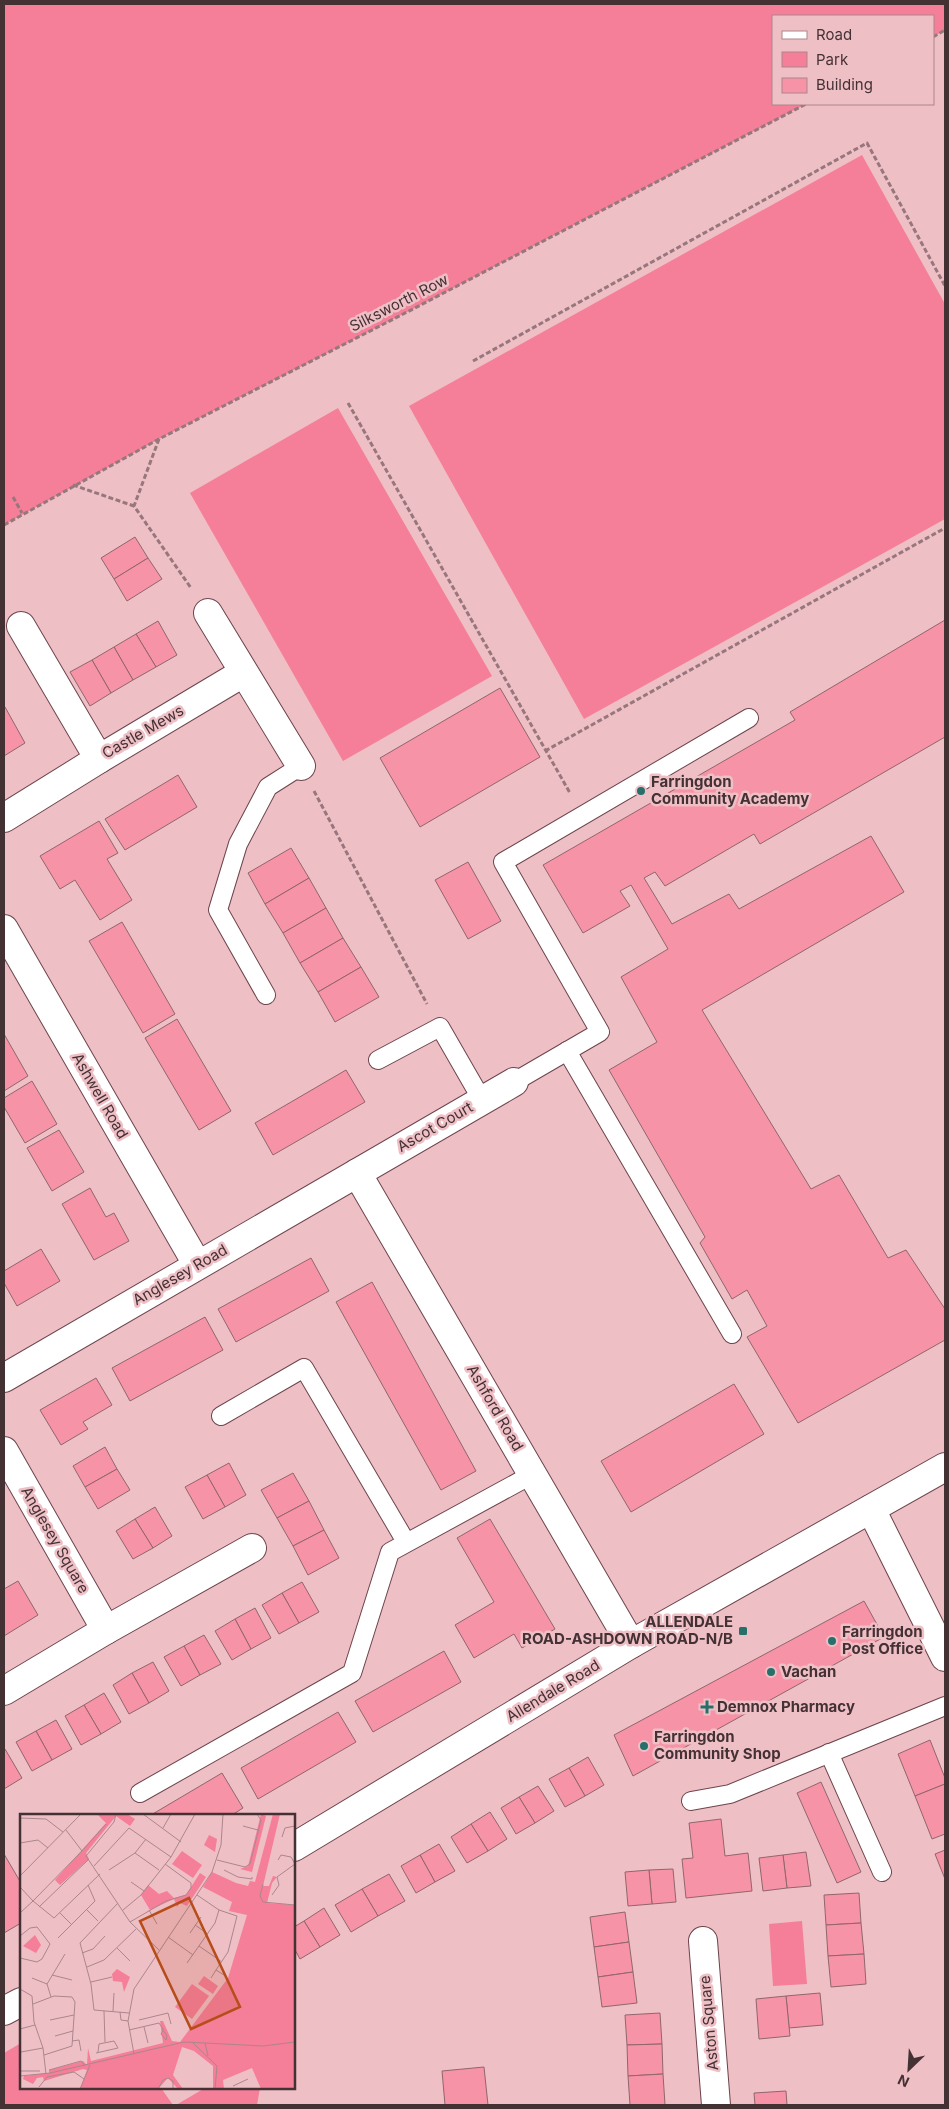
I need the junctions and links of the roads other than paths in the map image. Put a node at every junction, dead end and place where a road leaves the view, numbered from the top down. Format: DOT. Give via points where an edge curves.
graph roads {
  1 [pos="208,613"];
  2 [pos="21,626"];
  3 [pos="243,673"];
  4 [pos="749,718"];
  5 [pos="99,759"];
  6 [pos="301,766"];
  7 [pos="4,818"];
  8 [pos="4,929"];
  9 [pos="266,995"];
  10 [pos="567,1051"];
  11 [pos="378,1060"];
  12 [pos="514,1082"];
  13 [pos="482,1100"];
  14 [pos="357,1173"];
  15 [pos="197,1264"];
  16 [pos="732,1334"];
  17 [pos="4,1378"];
  18 [pos="221,1416"];
  19 [pos="4,1451"];
  20 [pos="945,1467"];
  21 [pos="533,1474"];
  22 [pos="871,1509"];
  23 [pos="406,1542"];
  24 [pos="252,1548"];
  25 [pos="106,1630"];
  26 [pos="631,1644"];
  27 [pos="945,1658"];
  28 [pos="4,1691"];
  29 [pos="945,1706"];
  30 [pos="830,1753"];
  31 [pos="140,1793"];
  32 [pos="691,1801"];
  33 [pos="295,1846"];
  34 [pos="882,1872"];
  35 [pos="703,1940"];
  36 [pos="20,2003"];
  37 [pos="4,2011"];
  38 [pos="716,2105"];
  1 -- 3 [label="street"];
  2 -- 5 [label="street, Castle Mews"];
  3 -- 5 [label="street, Castle Mews"];
  3 -- 6 [label="street"];
  4 -- 10 [label="lane" via="503,862 600,1032"];
  5 -- 7 [label="street"];
  6 -- 9 [label="lane" via="268,787 238,844 218,910"];
  8 -- 15 [label="street, Ashwell Road"];
  10 -- 12 [label="lane"];
  10 -- 16 [label="lane"];
  11 -- 13 [label="lane" via="440,1027"];
  12 -- 13 [label="street, Ascot Court"];
  13 -- 14 [label="street, Ascot Court"];
  14 -- 15 [label="street, Anglesey Road"];
  14 -- 21 [label="street, Ashford Road"];
  15 -- 17 [label="street, Anglesey Road"];
  18 -- 23 [label="lane" via="304,1368"];
  19 -- 25 [label="street, Anglesey Square"];
  20 -- 22 [label="street, Allendale Road"];
  21 -- 23 [label="lane"];
  21 -- 26 [label="street, Ashford Road"];
  22 -- 26 [label="street, Allendale Road"];
  22 -- 27 [label="street"];
  23 -- 31 [label="lane" via="390,1552 352,1673"];
  24 -- 25 [label="street"];
  25 -- 28 [label="street"];
  26 -- 33 [label="street, Allendale Road"];
  29 -- 30 [label="lane"];
  30 -- 32 [label="lane" via="730,1794"];
  30 -- 34 [label="lane"];
  35 -- 38 [label="street, Aston Square"];
  36 -- 37 [label="street"];
}
